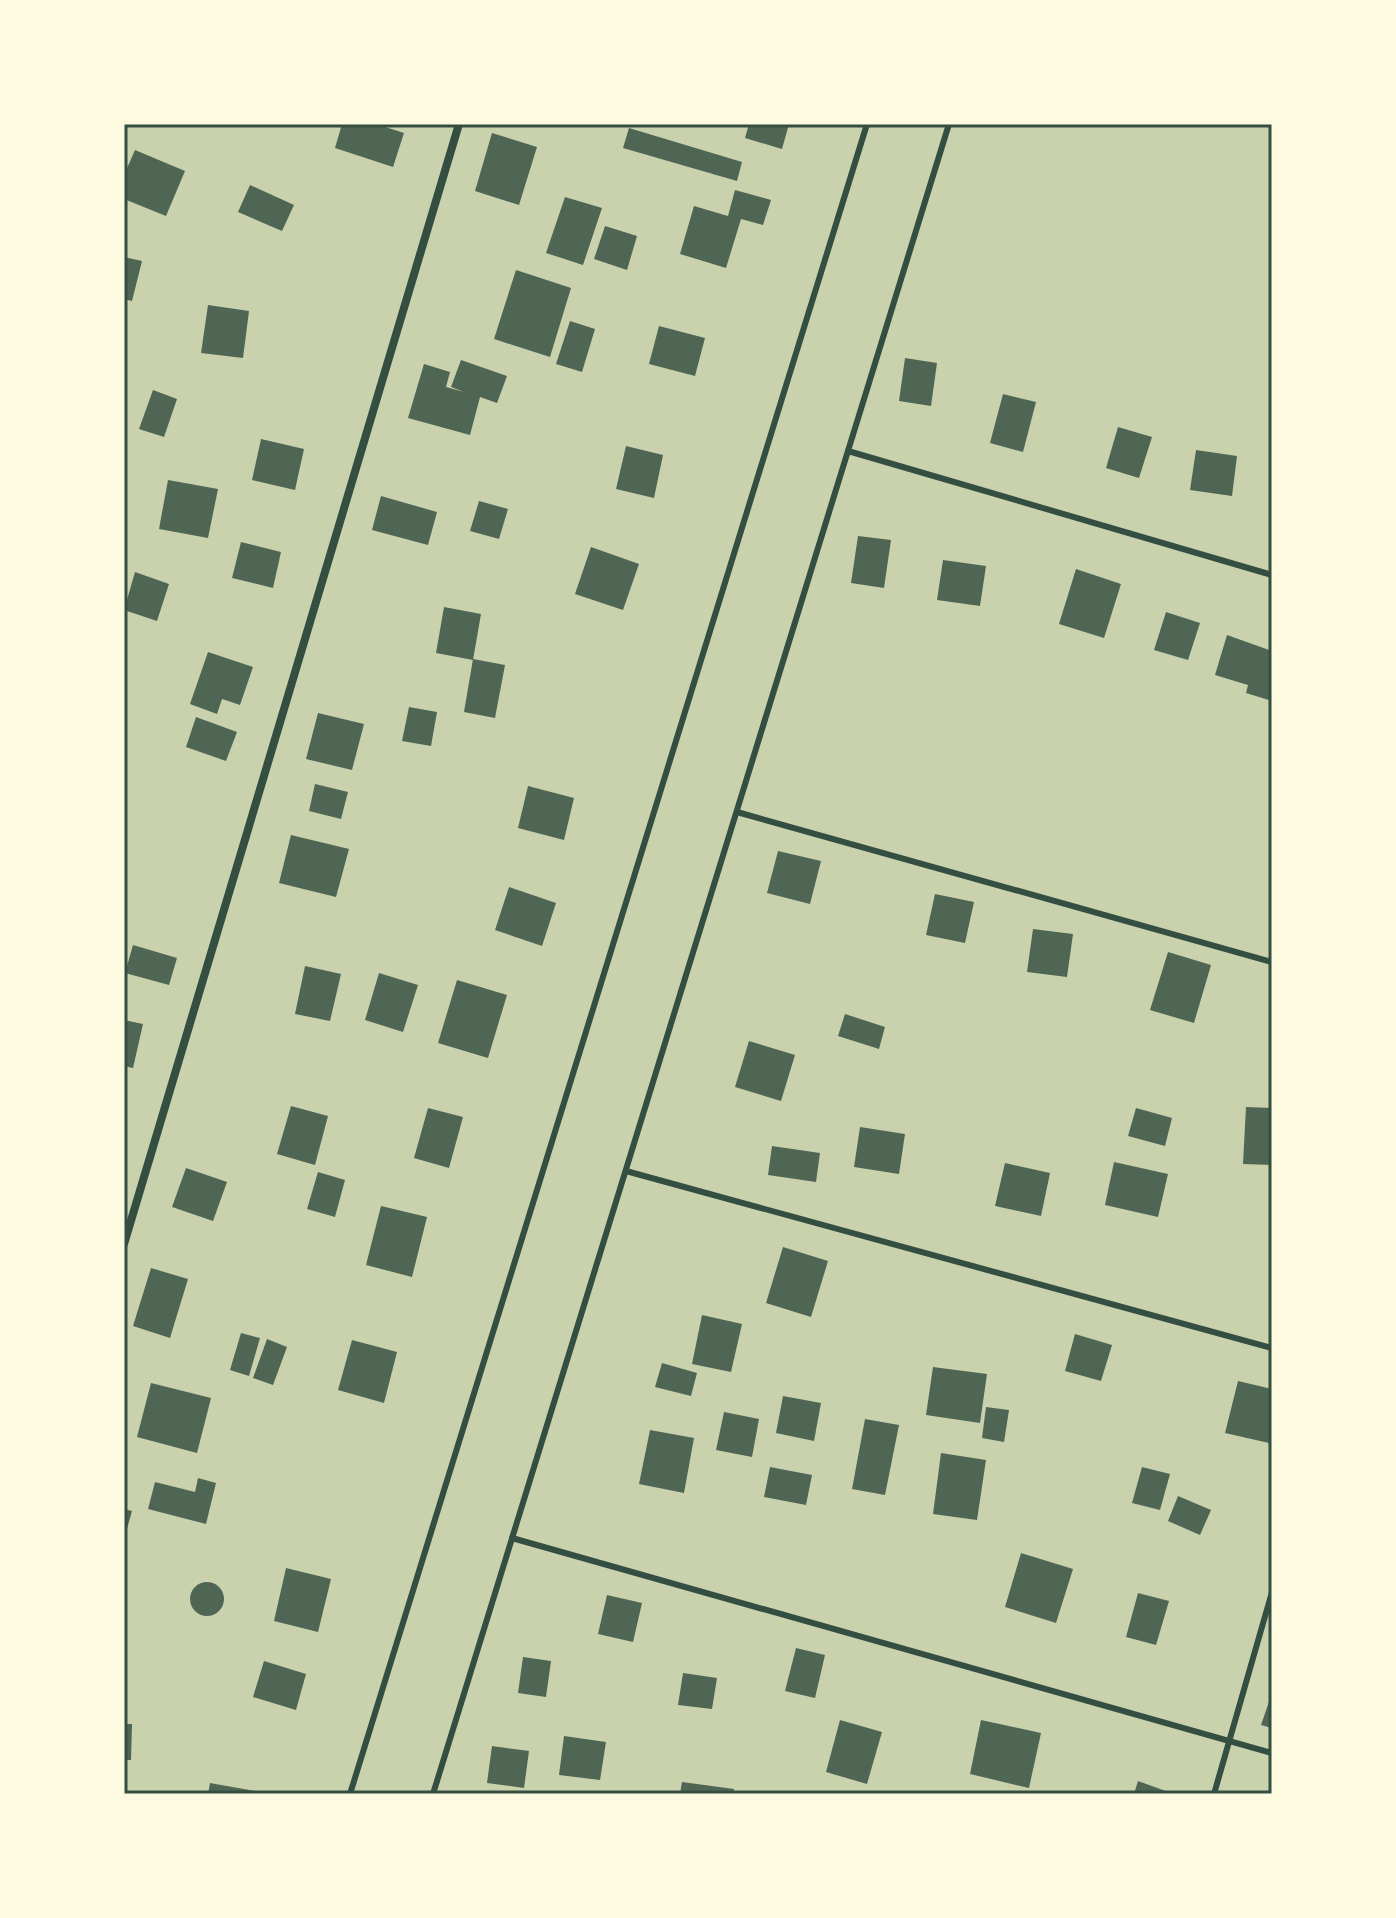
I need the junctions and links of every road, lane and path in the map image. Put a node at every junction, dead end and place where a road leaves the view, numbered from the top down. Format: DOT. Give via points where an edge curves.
graph roads {
  1 [pos="459,124"];
  2 [pos="867,124"];
  3 [pos="949,124"];
  4 [pos="848,451"];
  5 [pos="1272,575"];
  6 [pos="737,812"];
  7 [pos="1272,962"];
  8 [pos="626,1171"];
  9 [pos="124,1244"];
  10 [pos="1272,1348"];
  11 [pos="512,1538"];
  12 [pos="1272,1592"];
  13 [pos="1229,1741"];
  14 [pos="1272,1753"];
  15 [pos="350,1794"];
  16 [pos="433,1794"];
  17 [pos="1214,1794"];
  1 -- 9 [label="street"];
  2 -- 15 [label="lane"];
  3 -- 4 [label="lane"];
  4 -- 5 [label="lane"];
  4 -- 6 [label="lane"];
  6 -- 7 [label="lane"];
  6 -- 8 [label="lane"];
  8 -- 10 [label="lane"];
  8 -- 11 [label="lane"];
  11 -- 13 [label="lane"];
  11 -- 16 [label="lane"];
  12 -- 13 [label="lane"];
  13 -- 14 [label="lane"];
  13 -- 17 [label="lane"];
}
